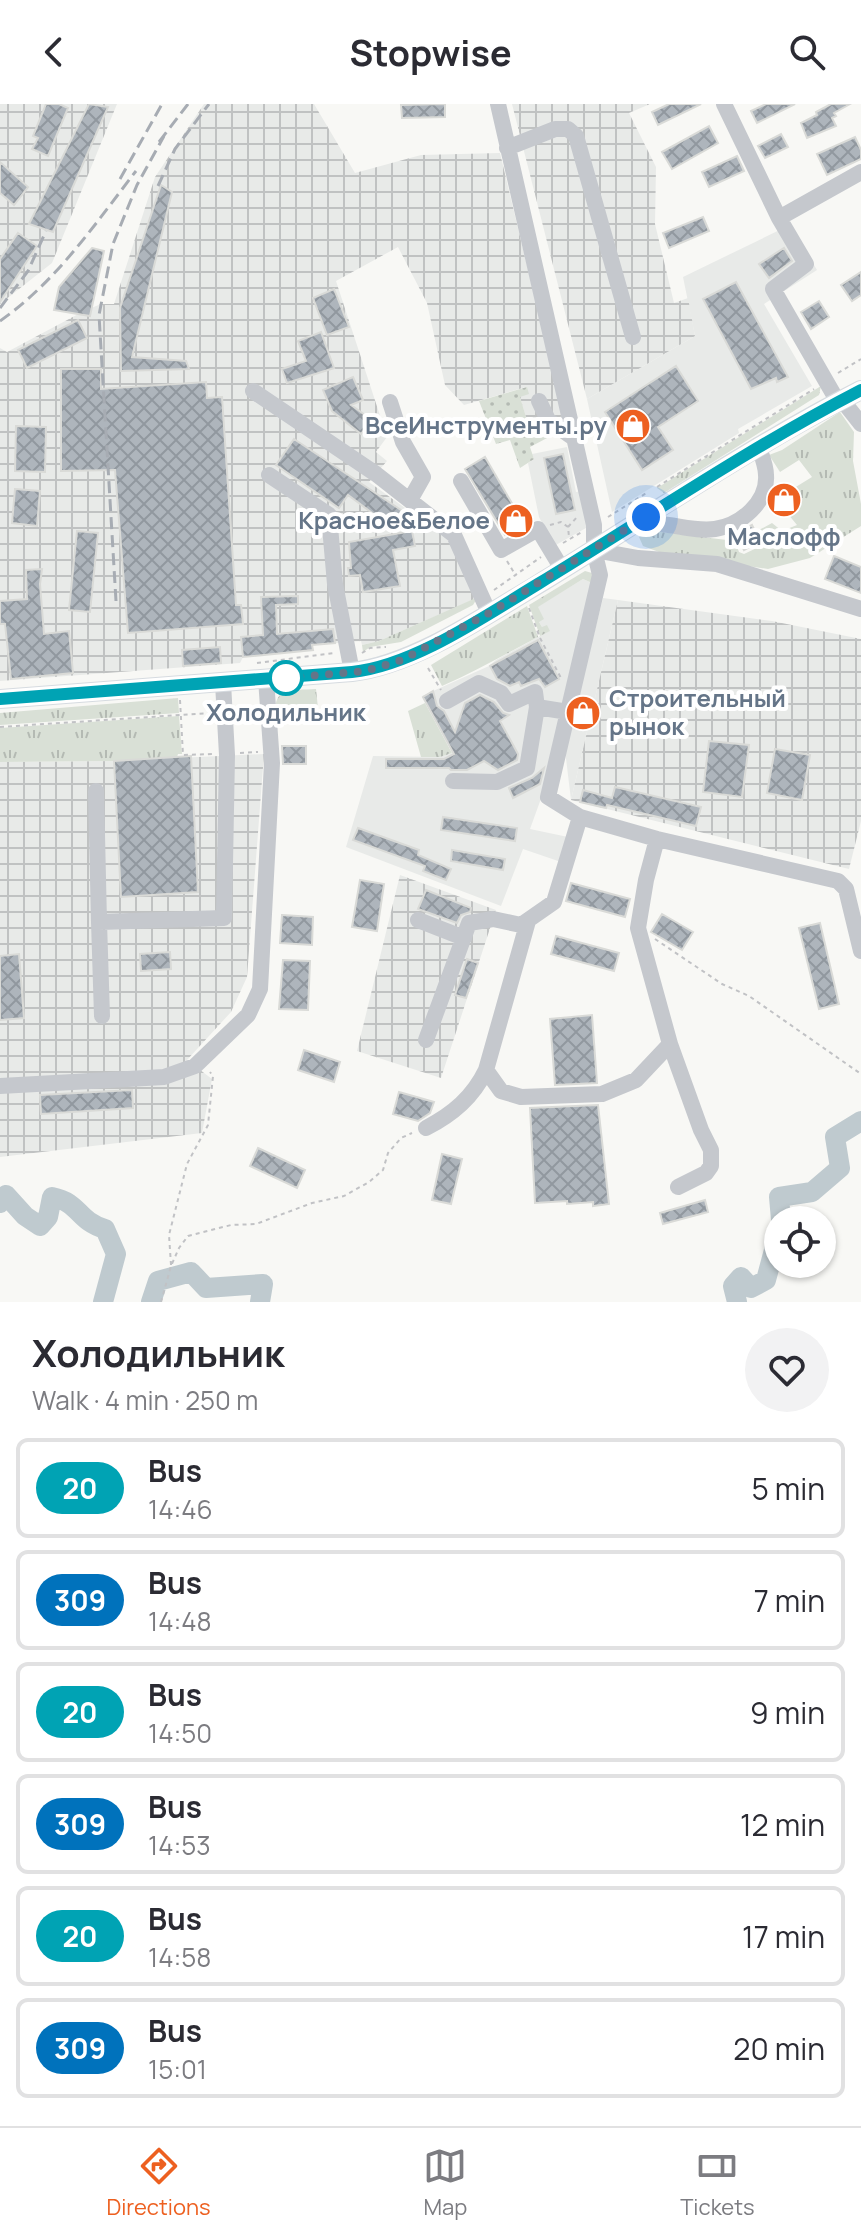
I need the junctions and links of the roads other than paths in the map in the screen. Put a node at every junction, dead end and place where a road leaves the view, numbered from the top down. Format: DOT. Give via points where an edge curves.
graph roads {
  1 [pos="498,104"];
  2 [pos="724,104"];
  3 [pos="507,148"];
  4 [pos="861,172"];
  5 [pos="779,218"];
  6 [pos="633,337"];
  7 [pos="861,390"];
  8 [pos="253,391"];
  9 [pos="539,401"];
  10 [pos="840,401"];
  11 [pos="390,402"];
  12 [pos="861,424"];
  13 [pos="575,439"];
  14 [pos="758,445"];
  15 [pos="269,475"];
  16 [pos="461,481"];
  17 [pos="410,500"];
  18 [pos="630,527"];
  19 [pos="594,550"];
  20 [pos="562,569"];
  21 [pos="861,609"];
  22 [pos="489,613"];
  23 [pos="352,672"];
  24 [pos="266,679"];
  25 [pos="223,683"];
  26 [pos="0,699"];
  27 [pos="447,701"];
  28 [pos="537,707"];
  29 [pos="568,712"];
  30 [pos="453,781"];
  31 [pos="96,791"];
  32 [pos="580,817"];
  33 [pos="657,839"];
  34 [pos="418,920"];
  35 [pos="528,921"];
  36 [pos="99,922"];
  37 [pos="464,938"];
  38 [pos="861,951"];
  39 [pos="102,1016"];
  40 [pos="426,1040"];
  41 [pos="670,1044"];
  42 [pos="486,1070"];
  43 [pos="0,1086"];
  44 [pos="426,1128"];
  45 [pos="678,1187"];
  1 -- 3 [label="street"];
  2 -- 5 [label="street"];
  3 -- 6 [label="street" via="555,129 568,129 576,136"];
  3 -- 13 [label="street"];
  4 -- 5 [label="street"];
  5 -- 10 [label="street" via="806,264 773,289"];
  7 -- 10 [label="main road"];
  8 -- 17 [label="street"];
  9 -- 13 [label="street" via="548,420"];
  10 -- 12 [label="street"];
  10 -- 14 [label="main road"];
  11 -- 17 [label="street" via="403,442 423,477"];
  13 -- 19 [label="street" via="594,525"];
  14 -- 18 [label="main road"];
  14 -- 18 [label="street" via="765,489 747,515 714,529 661,522"];
  15 -- 23 [label="street" via="329,515 335,584"];
  16 -- 20 [label="street" via="501,550 538,529"];
  17 -- 22 [label="street" via="454,535"];
  18 -- 19 [label="main road"];
  19 -- 20 [label="main road"];
  19 -- 21 [label="street" via="717,564"];
  19 -- 29 [label="street" via="600,575"];
  20 -- 22 [label="main road"];
  22 -- 23 [label="main road" via="402,660"];
  23 -- 24 [label="main road"];
  24 -- 25 [label="main road"];
  24 -- 43 [label="street" via="271,751 260,989 248,1015 201,1063 164,1077"];
  25 -- 26 [label="main road"];
  25 -- 36 [label="street" via="224,918"];
  27 -- 28 [label="street" via="479,683 501,693 509,704 535,692"];
  28 -- 29 [label="street"];
  28 -- 30 [label="street" via="527,768 497,782"];
  29 -- 32 [label="street" via="548,797"];
  31 -- 36 [label="street"];
  32 -- 33 [label="street"];
  32 -- 35 [label="street" via="554,902"];
  33 -- 38 [label="street" via="838,881 846,889"];
  33 -- 41 [label="street" via="638,928"];
  34 -- 37 [label="street"];
  35 -- 37 [label="street" via="469,923"];
  35 -- 42 [label="street"];
  36 -- 39 [label="street"];
  37 -- 40 [label="street"];
  41 -- 42 [label="street" via="636,1080 602,1094 521,1097 501,1091"];
  41 -- 45 [label="street" via="711,1150 706,1173"];
  42 -- 44 [label="street" via="477,1089 448,1117"];
}
